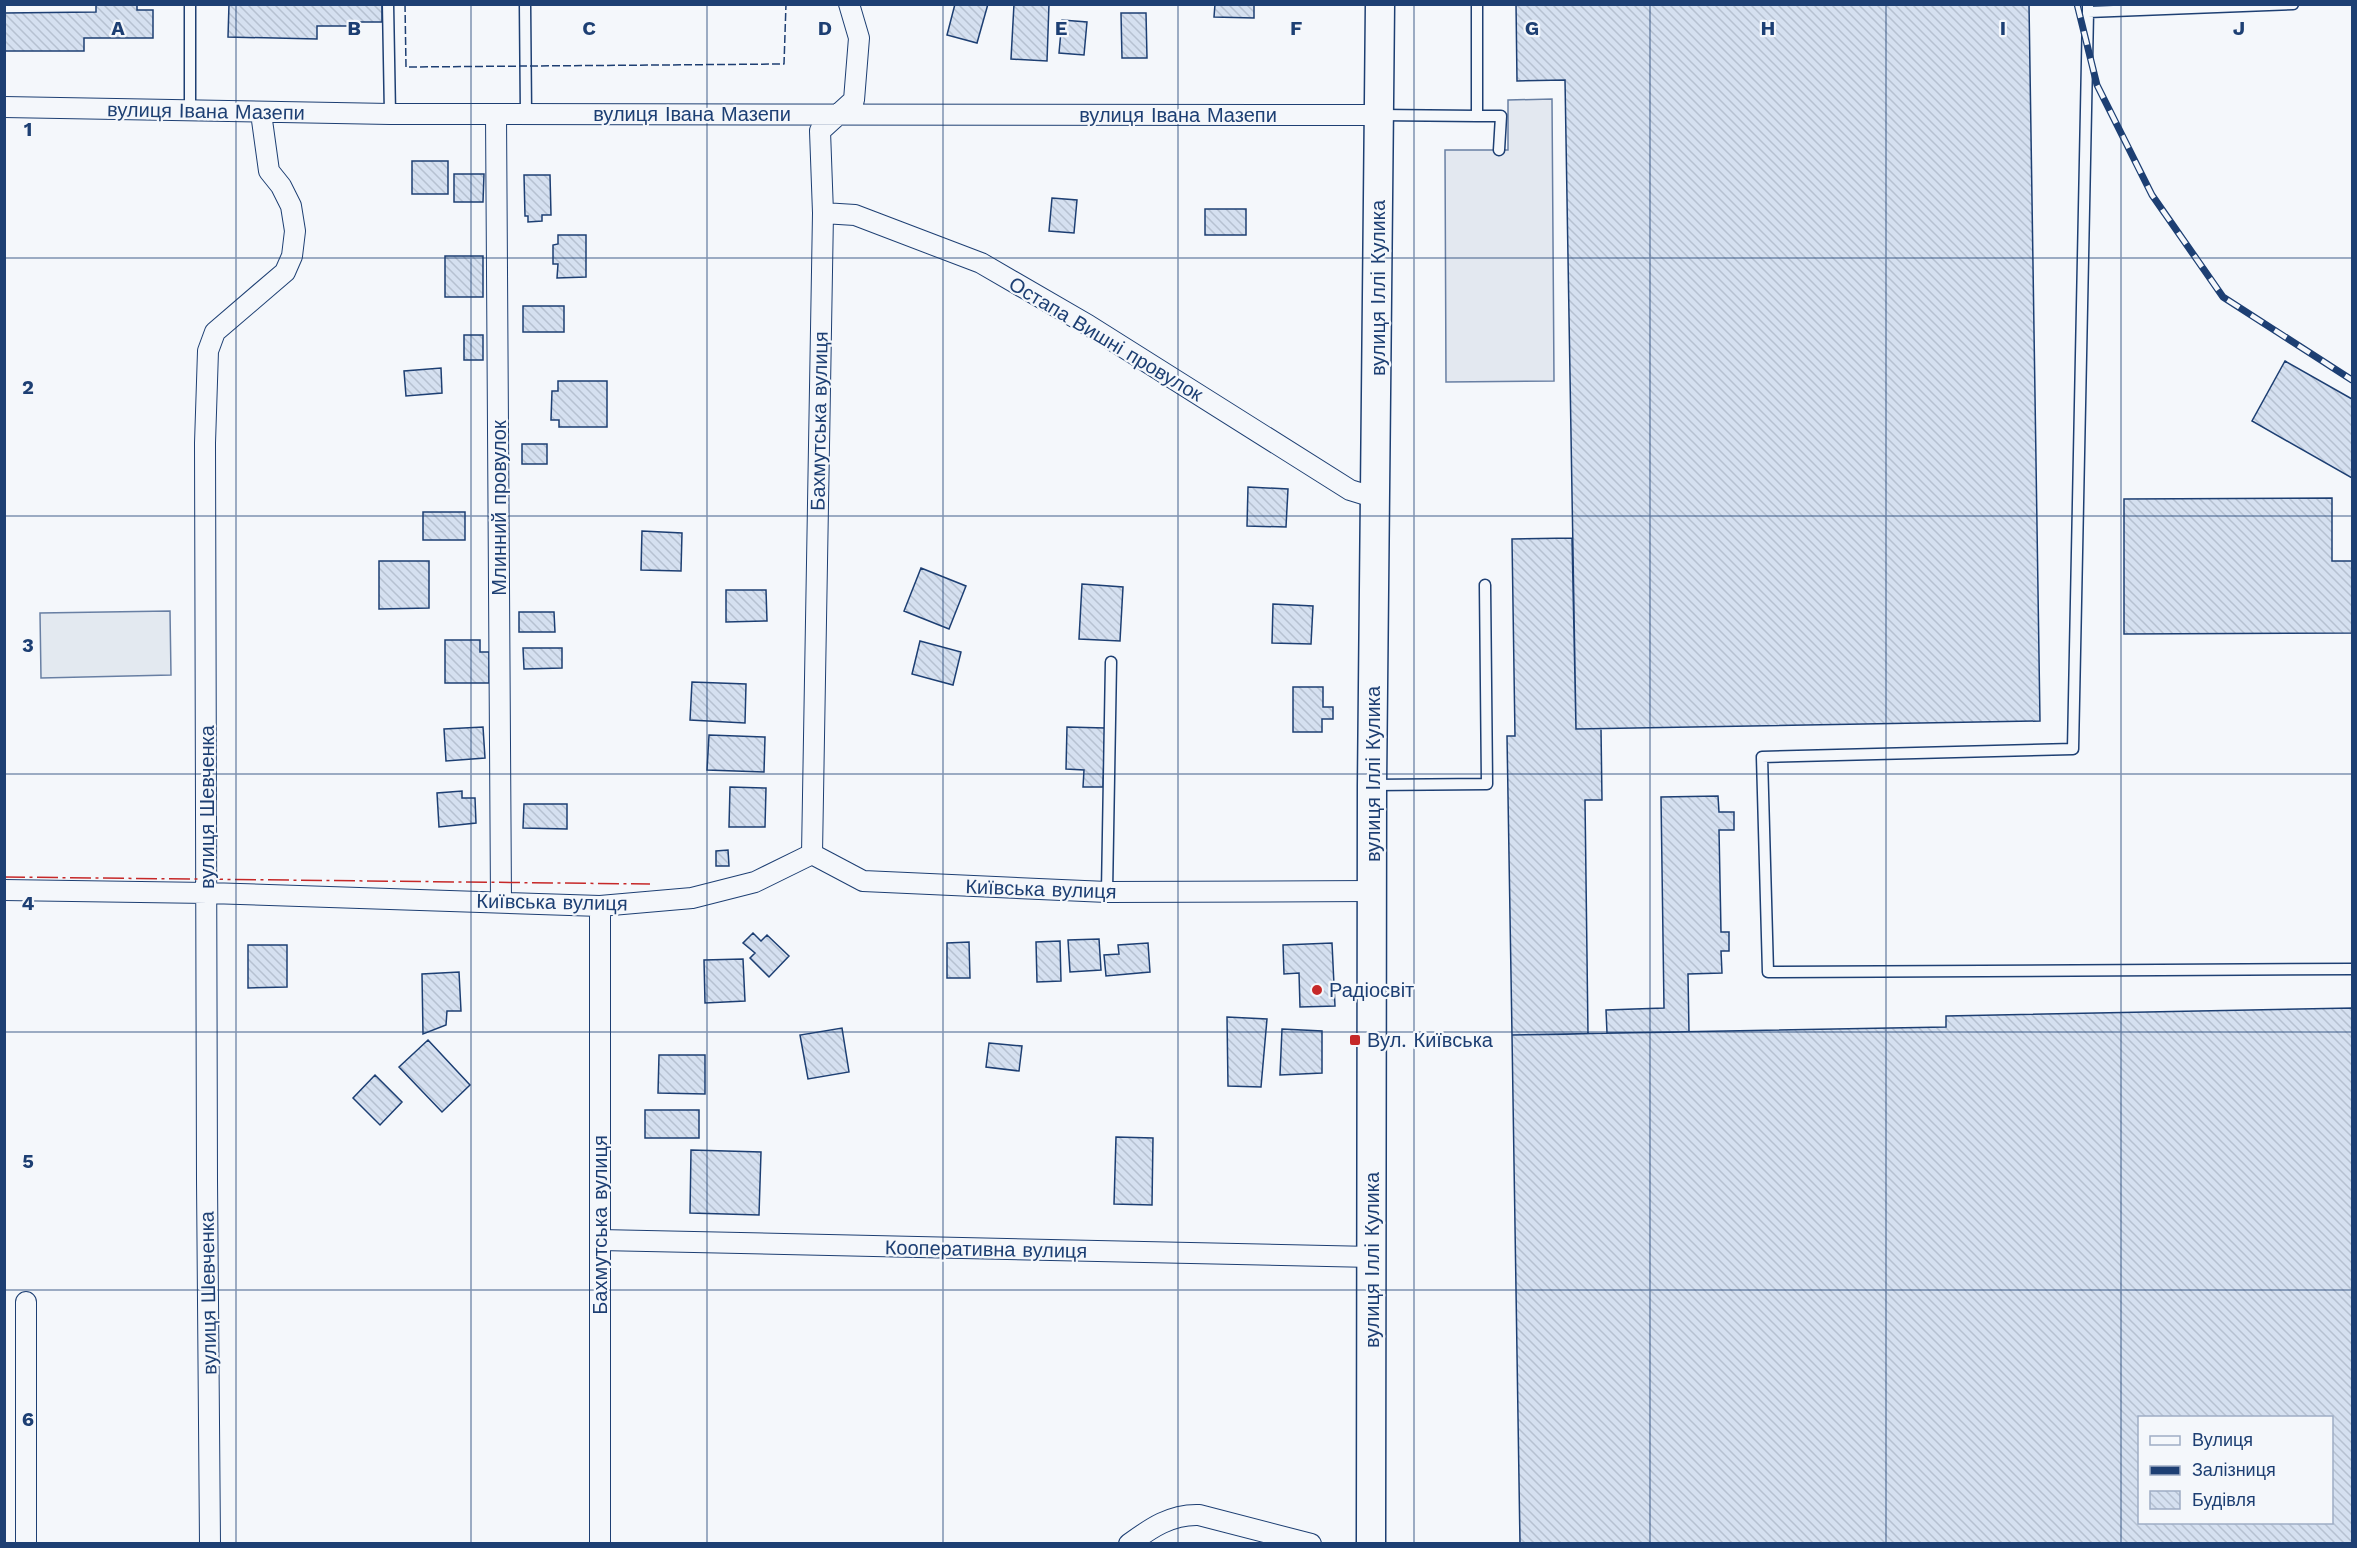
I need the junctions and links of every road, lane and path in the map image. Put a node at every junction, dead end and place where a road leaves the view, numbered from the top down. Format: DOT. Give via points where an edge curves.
graph roads {
  1 [pos="190,4"];
  2 [pos="388,4"];
  3 [pos="525,4"];
  4 [pos="849,4"];
  5 [pos="1380,4"];
  6 [pos="1477,4"];
  7 [pos="2293,4"];
  8 [pos="2088,8"];
  9 [pos="4,107"];
  10 [pos="190,111"];
  11 [pos="261,113"];
  12 [pos="390,114"];
  13 [pos="496,114"];
  14 [pos="526,114"];
  15 [pos="840,115"];
  16 [pos="1379,115"];
  17 [pos="1477,116"];
  18 [pos="1500,150"];
  19 [pos="823,213"];
  20 [pos="1376,498"];
  21 [pos="1485,585"];
  22 [pos="1111,662"];
  23 [pos="1372,785"];
  24 [pos="812,854"];
  25 [pos="4,890"];
  26 [pos="1372,891"];
  27 [pos="1107,892"];
  28 [pos="208,893"];
  29 [pos="501,901"];
  30 [pos="600,906"];
  31 [pos="2352,969"];
  32 [pos="600,1240"];
  33 [pos="1372,1257"];
  34 [pos="26,1302"];
  35 [pos="26,1544"];
  36 [pos="210,1544"];
  37 [pos="600,1544"];
  38 [pos="1129,1544"];
  39 [pos="1311,1544"];
  40 [pos="1371,1544"];
  1 -- 10 [label="lane"];
  2 -- 12 [label="lane"];
  3 -- 14 [label="lane"];
  4 -- 15 [label="street, Бахмутська вулиця" via="860,38 854,100"];
  5 -- 16 [label="street, вулиця Іллі Кулика"];
  6 -- 17 [label="lane"];
  7 -- 8 [label="lane"];
  8 -- 31 [label="lane" via="2073,749 1762,757 1768,972"];
  9 -- 10 [label="street, вулиця Івана Мазепи"];
  10 -- 11 [label="street, вулиця Івана Мазепи"];
  11 -- 12 [label="street, вулиця Івана Мазепи"];
  11 -- 28 [label="street, вулиця Шевченка" via="269,171 291,206 295,231 292,256 285,272 215,332 208,351"];
  12 -- 13 [label="street, вулиця Івана Мазепи"];
  13 -- 14 [label="street, вулиця Івана Мазепи"];
  13 -- 29 [label="street, Млинний провулок"];
  14 -- 15 [label="street, вулиця Івана Мазепи"];
  15 -- 16 [label="street, вулиця Івана Мазепи"];
  15 -- 19 [label="street, Бахмутська вулиця" via="820,131"];
  16 -- 17 [label="lane"];
  16 -- 20 [label="street, вулиця Іллі Кулика"];
  17 -- 18 [label="lane" via="1501,116"];
  19 -- 20 [label="street, Остапа Вишні провулок" via="855,214 981,263 1088,325 1350,490"];
  19 -- 24 [label="street, Бахмутська вулиця"];
  20 -- 23 [label="street, вулиця Іллі Кулика"];
  21 -- 23 [label="lane" via="1487,784"];
  22 -- 27 [label="lane"];
  23 -- 26 [label="street, вулиця Іллі Кулика"];
  24 -- 27 [label="street, Київська вулиця" via="863,881"];
  24 -- 30 [label="street, Київська вулиця" via="755,882 692,898"];
  25 -- 28 [label="street, Київська вулиця"];
  26 -- 27 [label="street, Київська вулиця"];
  26 -- 33 [label="street, вулиця Іллі Кулика"];
  28 -- 29 [label="street, Київська вулиця"];
  28 -- 36 [label="street, вулиця Шевченка"];
  29 -- 30 [label="street, Київська вулиця"];
  30 -- 32 [label="street, Бахмутська вулиця"];
  32 -- 33 [label="street, Кооперативна вулиця"];
  32 -- 37 [label="street, Бахмутська вулиця"];
  33 -- 40 [label="street, вулиця Іллі Кулика"];
  34 -- 35 [label="street"];
  38 -- 39 [label="street" via="1169,1518 1185,1514"];
}
